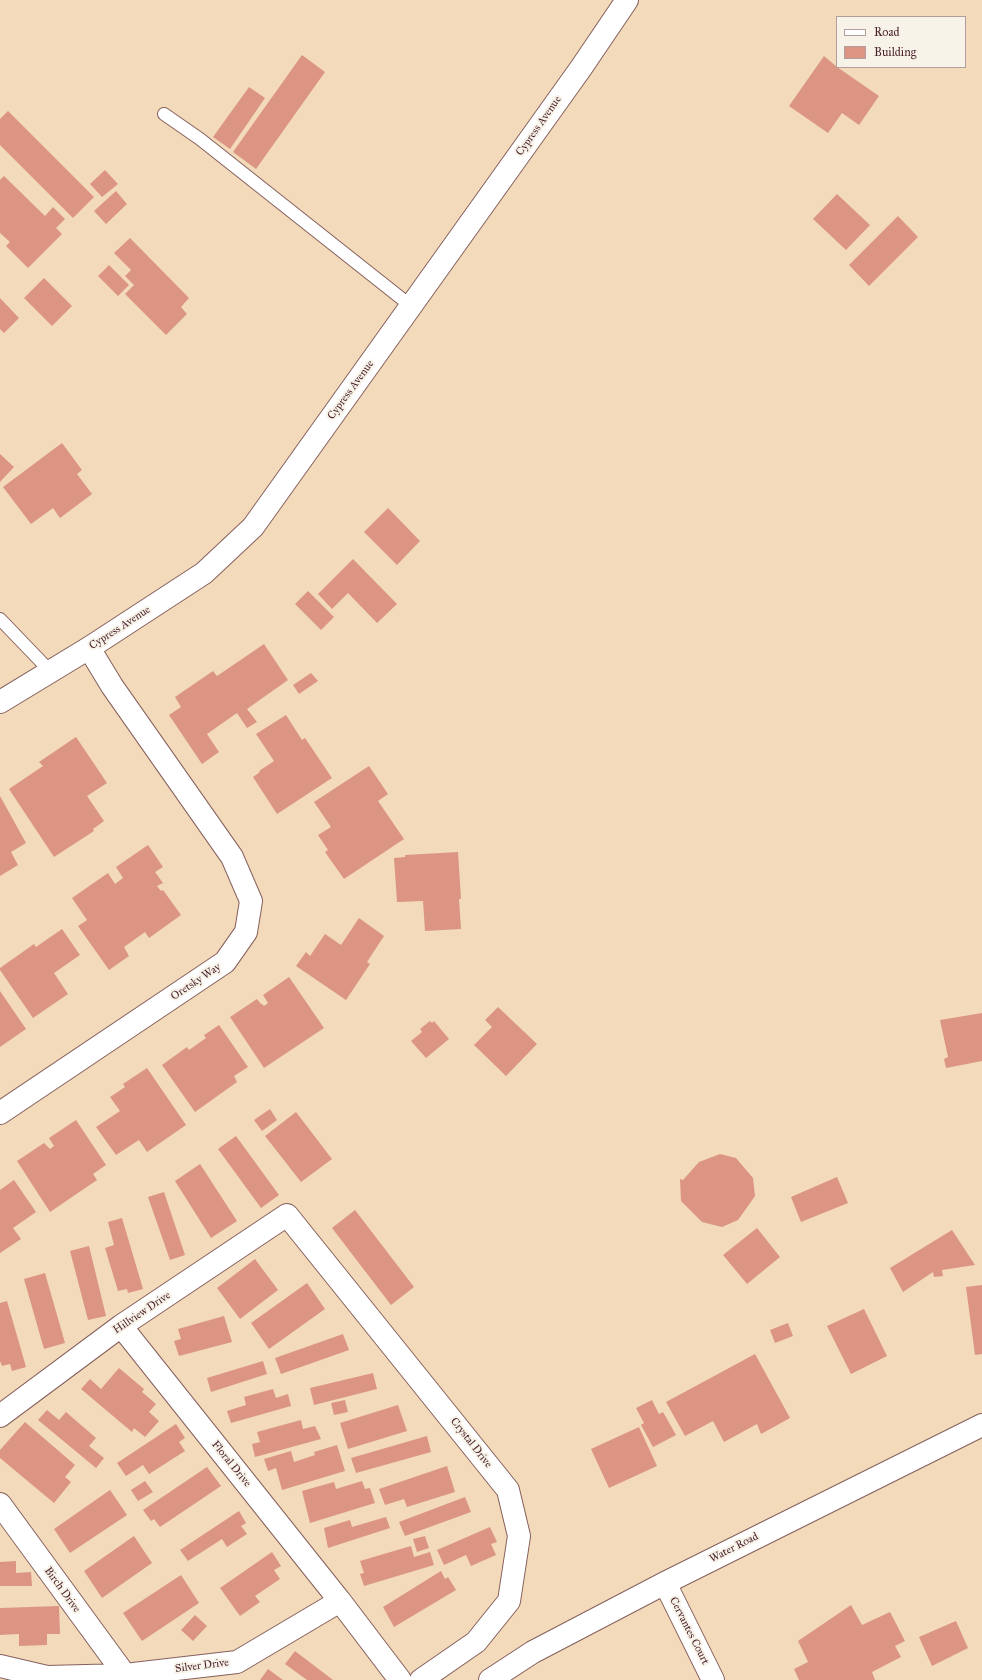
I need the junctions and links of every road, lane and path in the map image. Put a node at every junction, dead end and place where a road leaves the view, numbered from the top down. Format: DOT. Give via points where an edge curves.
graph roads {
  1 [pos="628,0"];
  2 [pos="164,114"];
  3 [pos="411,306"];
  4 [pos="0,619"];
  5 [pos="89,648"];
  6 [pos="50,671"];
  7 [pos="0,702"];
  8 [pos="0,1113"];
  9 [pos="287,1215"];
  10 [pos="121,1326"];
  11 [pos="0,1416"];
  12 [pos="982,1425"];
  13 [pos="0,1504"];
  14 [pos="665,1583"];
  15 [pos="340,1601"];
  16 [pos="0,1666"];
  17 [pos="125,1675"];
  18 [pos="400,1680"];
  19 [pos="421,1680"];
  20 [pos="490,1680"];
  21 [pos="713,1680"];
  1 -- 3 [label="street, Cypress Avenue"];
  2 -- 3 [label="lane" via="200,139"];
  3 -- 5 [label="street, Cypress Avenue" via="253,527 204,573"];
  4 -- 6 [label="lane"];
  5 -- 6 [label="street, Cypress Avenue"];
  5 -- 8 [label="street, Oretsky Way" via="112,686 232,857 251,901 246,932 225,962"];
  6 -- 7 [label="street, Cypress Avenue"];
  9 -- 10 [label="street, Hillview Drive"];
  9 -- 19 [label="street, Crystal Drive" via="508,1490 519,1536 509,1601 476,1642"];
  10 -- 11 [label="street, Hillview Drive"];
  10 -- 15 [label="street, Floral Drive"];
  12 -- 14 [label="street, Water Road"];
  13 -- 17 [label="street, Birch Drive"];
  14 -- 20 [label="street, Water Road" via="533,1652"];
  14 -- 21 [label="street, Cervantes Court"];
  15 -- 17 [label="street, Silver Drive" via="237,1662"];
  15 -- 18 [label="street"];
  16 -- 17 [label="street, Silver Drive" via="47,1677"];
}
